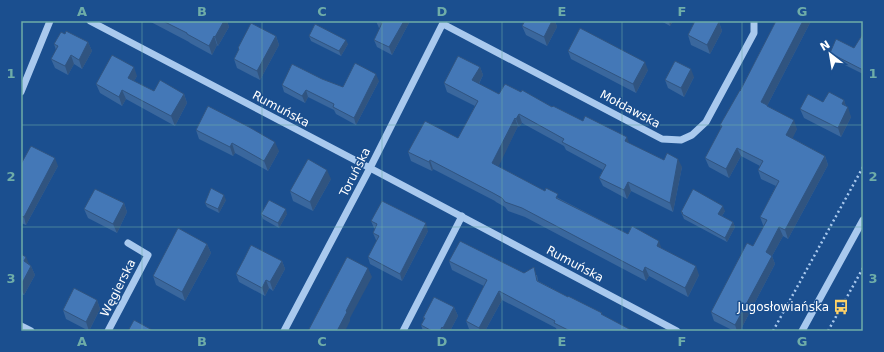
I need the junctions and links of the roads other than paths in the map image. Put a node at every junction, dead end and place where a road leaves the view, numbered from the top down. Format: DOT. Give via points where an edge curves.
graph roads {
  1 [pos="50,21"];
  2 [pos="90,21"];
  3 [pos="754,21"];
  4 [pos="443,22"];
  5 [pos="21,92"];
  6 [pos="370,168"];
  7 [pos="462,216"];
  8 [pos="863,220"];
  9 [pos="128,243"];
  10 [pos="21,326"];
  11 [pos="31,331"];
  12 [pos="108,331"];
  13 [pos="284,331"];
  14 [pos="403,331"];
  15 [pos="677,331"];
  16 [pos="802,331"];
  1 -- 5 [label="street"];
  2 -- 6 [label="street, Rumuńska"];
  3 -- 4 [label="street, Mołdawska" via="754,34 706,122 692,135 681,140 662,139"];
  4 -- 6 [label="street, Toruńska"];
  6 -- 7 [label="street, Rumuńska"];
  6 -- 13 [label="street, Toruńska"];
  7 -- 14 [label="street"];
  7 -- 15 [label="street, Rumuńska"];
  8 -- 16 [label="street"];
  9 -- 12 [label="street, Węgierska" via="148,255"];
  10 -- 11 [label="street"];
}
